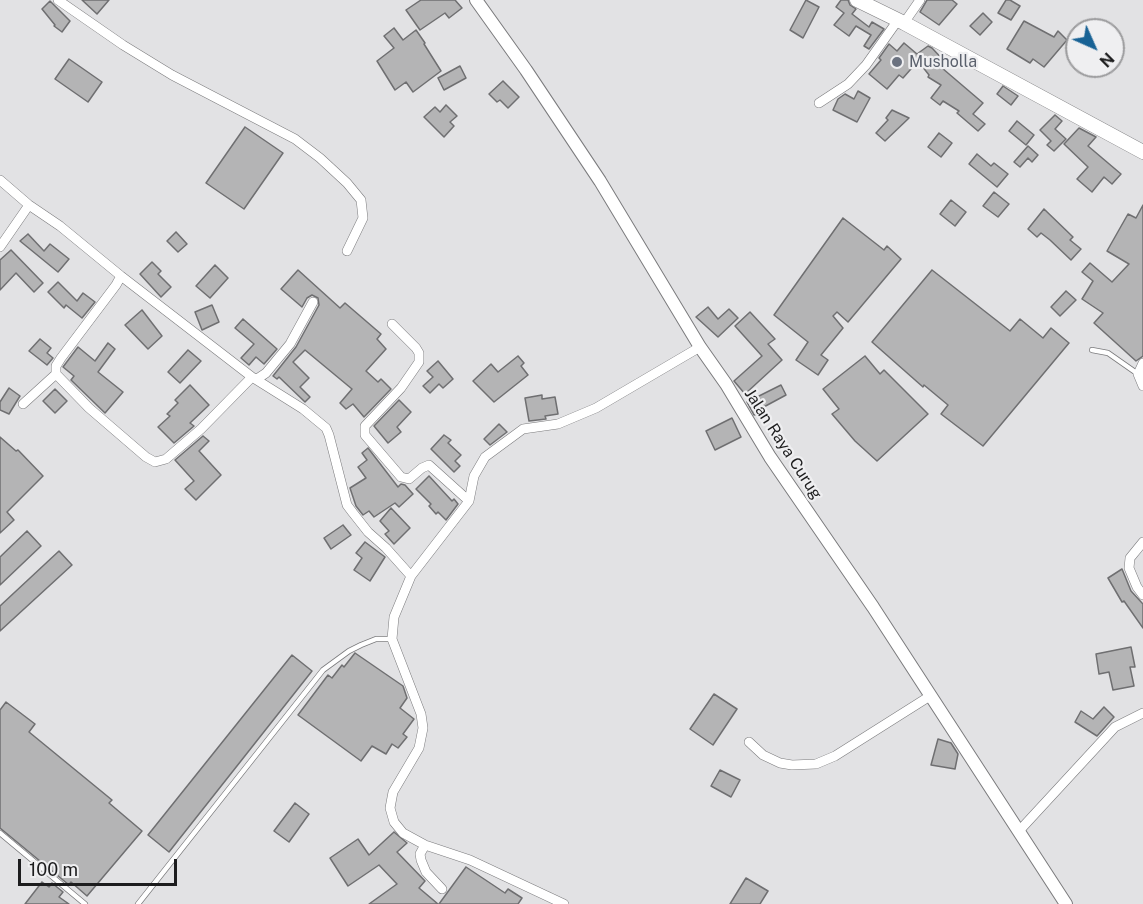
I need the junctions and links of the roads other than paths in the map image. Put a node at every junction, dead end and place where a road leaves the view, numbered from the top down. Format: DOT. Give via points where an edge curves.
graph roads {
  1 [pos="58,0"];
  2 [pos="476,0"];
  3 [pos="857,0"];
  4 [pos="920,0"];
  5 [pos="901,21"];
  6 [pos="819,103"];
  7 [pos="1143,152"];
  8 [pos="0,180"];
  9 [pos="29,205"];
  10 [pos="0,247"];
  11 [pos="347,251"];
  12 [pos="120,276"];
  13 [pos="314,302"];
  14 [pos="392,324"];
  15 [pos="700,347"];
  16 [pos="1092,350"];
  17 [pos="1143,363"];
  18 [pos="56,374"];
  19 [pos="1138,374"];
  20 [pos="255,378"];
  21 [pos="1143,386"];
  22 [pos="22,404"];
  23 [pos="469,501"];
  24 [pos="1143,542"];
  25 [pos="411,576"];
  26 [pos="1143,595"];
  27 [pos="392,639"];
  28 [pos="930,696"];
  29 [pos="1143,713"];
  30 [pos="749,742"];
  31 [pos="1019,831"];
  32 [pos="0,833"];
  33 [pos="425,845"];
  34 [pos="442,889"];
  35 [pos="85,904"];
  36 [pos="138,904"];
  37 [pos="564,904"];
  38 [pos="1066,904"];
  1 -- 11 [label="street" via="172,75 295,139 320,158 361,200 363,218"];
  2 -- 15 [label="street, Jalan Raya Curug" via="600,181"];
  3 -- 5 [label="main road"];
  4 -- 5 [label="street"];
  5 -- 6 [label="street" via="848,84"];
  5 -- 7 [label="main road"];
  8 -- 9 [label="street"];
  9 -- 10 [label="street"];
  9 -- 12 [label="street"];
  12 -- 18 [label="street" via="61,358"];
  12 -- 20 [label="street"];
  13 -- 20 [label="street" via="284,352 266,373"];
  14 -- 23 [label="street" via="416,348 419,362 401,388 365,426 365,435 401,477 409,479 429,465"];
  15 -- 23 [label="street" via="596,408 558,424 533,426 515,433 485,458 474,476"];
  15 -- 28 [label="street, Jalan Raya Curug"];
  16 -- 19 [label="lane" via="1108,353"];
  17 -- 19 [label="street"];
  18 -- 20 [label="street" via="89,408 155,462 166,459"];
  18 -- 22 [label="street"];
  19 -- 21 [label="street"];
  20 -- 25 [label="street" via="326,428 347,505"];
  23 -- 25 [label="street"];
  24 -- 26 [label="street" via="1130,558 1129,568"];
  25 -- 27 [label="street" via="394,617"];
  27 -- 33 [label="street" via="423,728 419,748 393,792 390,808 403,833"];
  27 -- 36 [label="lane" via="376,639 361,645 323,670"];
  28 -- 30 [label="street" via="816,764 780,763"];
  28 -- 31 [label="street, Jalan Raya Curug"];
  29 -- 31 [label="street" via="1116,727"];
  31 -- 38 [label="street, Jalan Raya Curug"];
  32 -- 35 [label="lane"];
  33 -- 34 [label="street" via="421,860"];
  33 -- 37 [label="street" via="470,860"];
}
